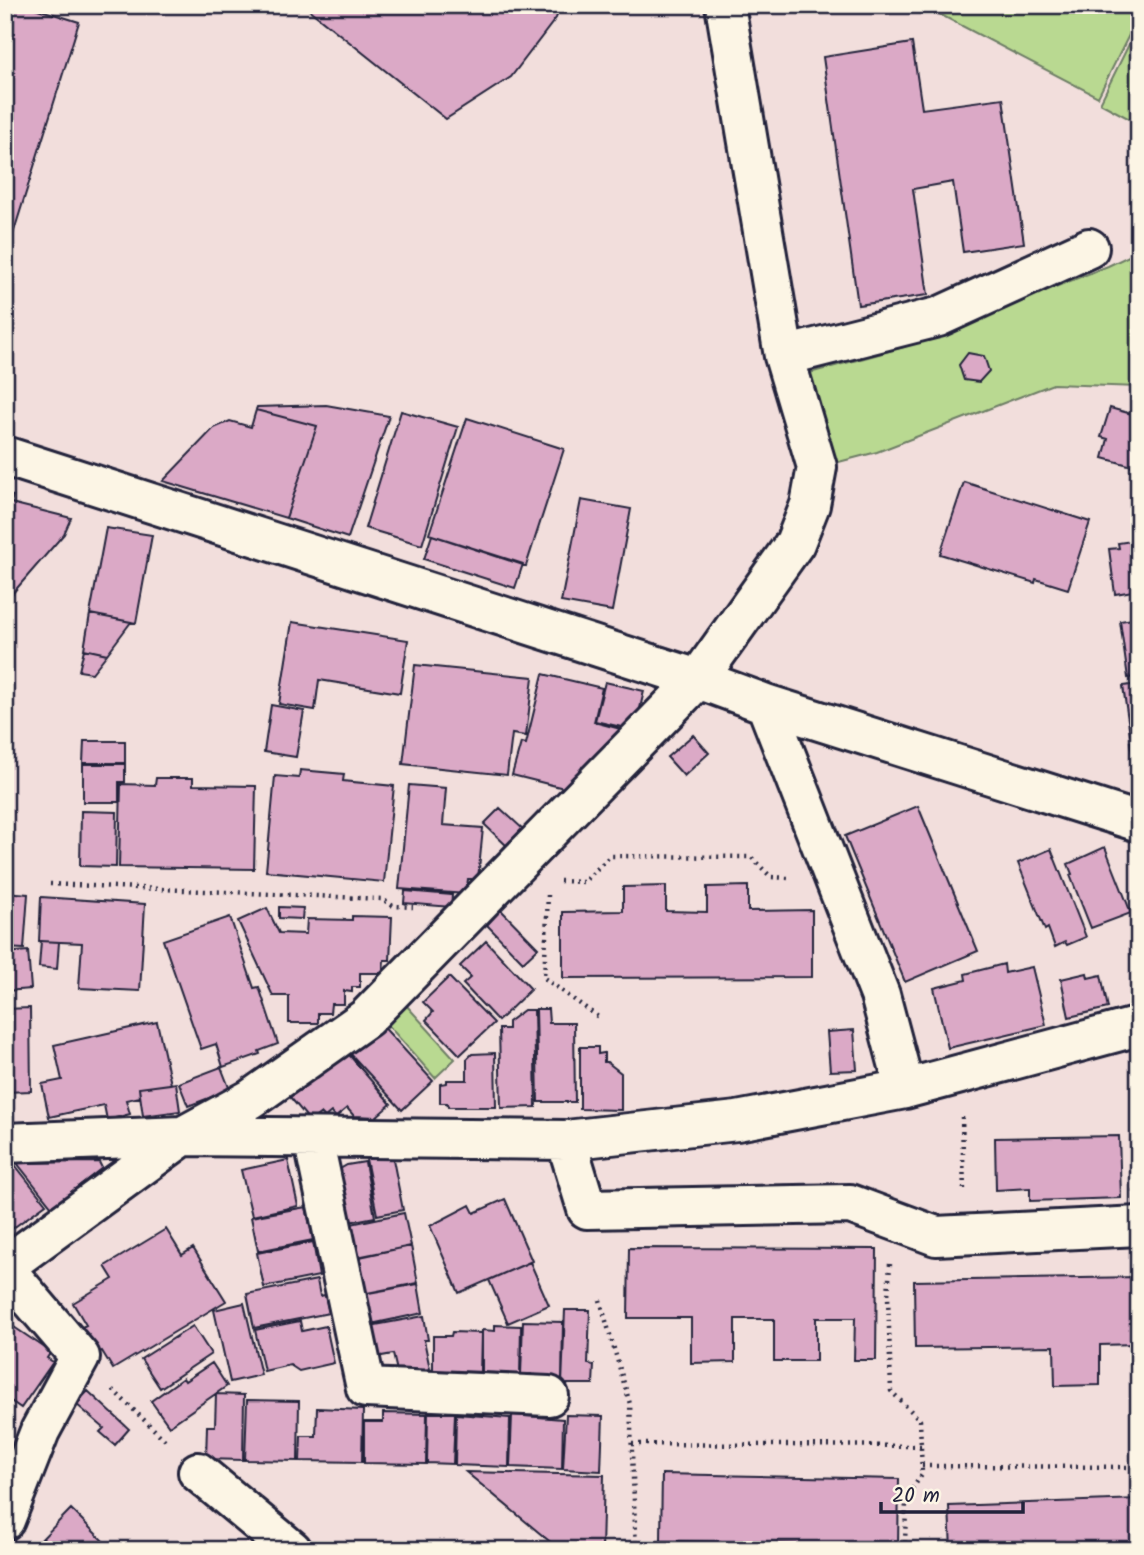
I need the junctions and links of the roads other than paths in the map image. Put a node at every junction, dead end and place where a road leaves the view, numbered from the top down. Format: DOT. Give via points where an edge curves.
graph roads {
  1 [pos="725,5"];
  2 [pos="1089,247"];
  3 [pos="784,356"];
  4 [pos="5,456"];
  5 [pos="698,680"];
  6 [pos="766,704"];
  7 [pos="1139,821"];
  8 [pos="1139,1026"];
  9 [pos="905,1089"];
  10 [pos="183,1136"];
  11 [pos="313,1138"];
  12 [pos="566,1140"];
  13 [pos="5,1143"];
  14 [pos="1139,1226"];
  15 [pos="5,1267"];
  16 [pos="549,1396"];
  17 [pos="198,1472"];
  18 [pos="5,1520"];
  19 [pos="292,1550"];
  1 -- 3 [label="street"];
  2 -- 3 [label="street" via="938,317"];
  3 -- 5 [label="street" via="817,467 810,505 795,543"];
  4 -- 5 [label="street"];
  5 -- 6 [label="street"];
  5 -- 10 [label="street" via="366,1018 251,1099"];
  6 -- 7 [label="street"];
  6 -- 9 [label="street" via="880,995"];
  8 -- 9 [label="street"];
  9 -- 12 [label="street" via="737,1121"];
  10 -- 11 [label="street"];
  10 -- 13 [label="street"];
  10 -- 15 [label="street"];
  11 -- 12 [label="street"];
  11 -- 16 [label="street" via="366,1388"];
  12 -- 14 [label="street" via="587,1209 850,1204 936,1236"];
  15 -- 18 [label="street" via="80,1357 40,1431"];
  17 -- 19 [label="street"];
}
